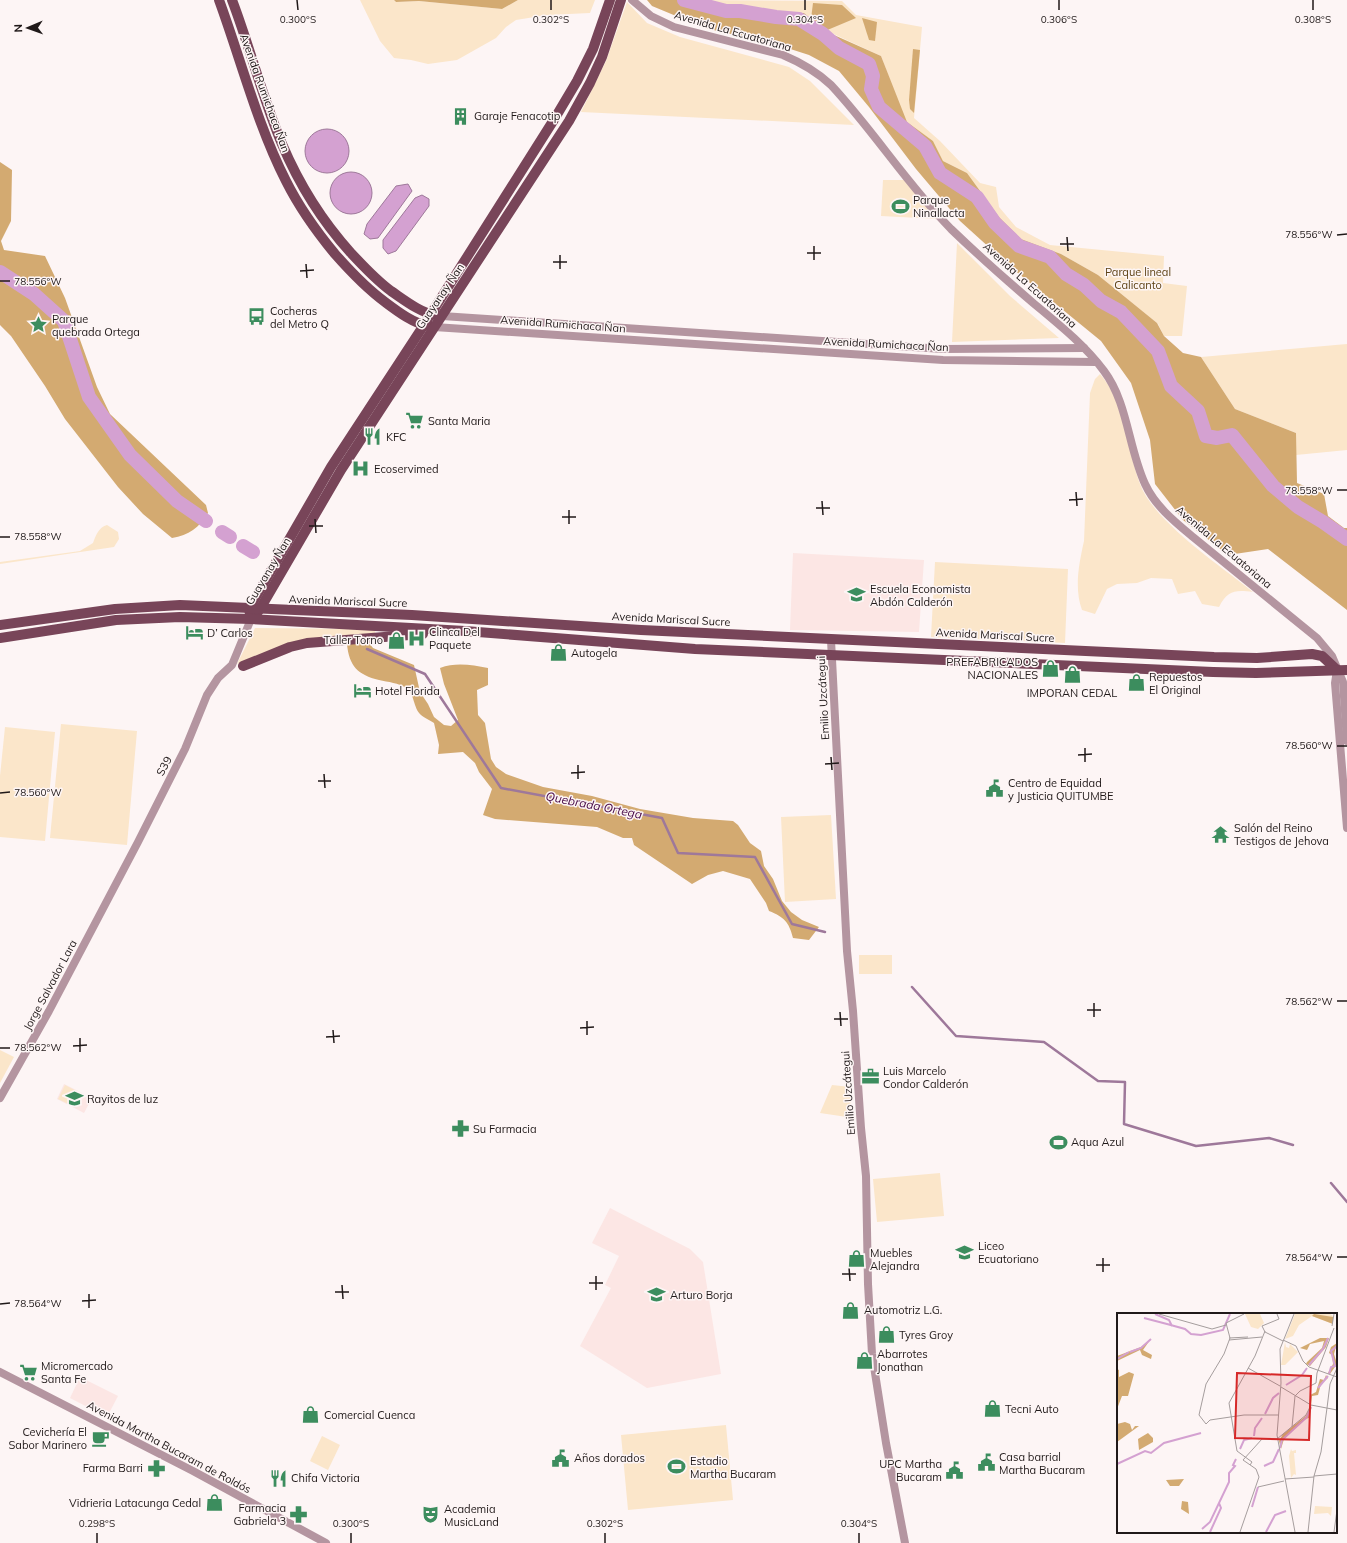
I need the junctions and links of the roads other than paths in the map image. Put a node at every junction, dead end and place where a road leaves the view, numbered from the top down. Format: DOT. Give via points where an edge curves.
graph roads {
  1 [pos="219,0"];
  2 [pos="232,0"];
  3 [pos="610,0"];
  4 [pos="621,0"];
  5 [pos="632,0"];
  6 [pos="506,197"];
  7 [pos="516,203"];
  8 [pos="431,314"];
  9 [pos="442,316"];
  10 [pos="429,326"];
  11 [pos="1084,348"];
  12 [pos="1096,362"];
  13 [pos="260,609"];
  14 [pos="250,614"];
  15 [pos="0,625"];
  16 [pos="465,631"];
  17 [pos="0,638"];
  18 [pos="831,640"];
  19 [pos="831,654"];
  20 [pos="243,666"];
  21 [pos="1342,670"];
  22 [pos="1343,740"];
  23 [pos="1347,828"];
  24 [pos="95,925"];
  25 [pos="0,1098"];
  26 [pos="0,1372"];
  27 [pos="326,1543"];
  28 [pos="905,1543"];
  1 -- 10 [label="main road, Avenida Rumichaca Ñan" via="270,148 286,182 313,227 343,263 375,295 398,311"];
  2 -- 8 [label="main road, Avenida Rumichaca Ñan" via="282,144 297,176 323,219 348,250 383,285 405,301"];
  3 -- 6 [label="main road, Guayanay Ñan" via="593,48 577,81"];
  4 -- 7 [label="main road, Guayanay Ñan" via="602,57 590,83 569,121"];
  5 -- 11 [label="street, Avenida La Ecuatoriana" via="662,22 700,35 783,55 819,74 838,92 950,228"];
  6 -- 7 [label="main road"];
  6 -- 8 [label="main road, Guayanay Ñan"];
  7 -- 9 [label="main road, Guayanay Ñan"];
  8 -- 9 [label="main road, Avenida Rumichaca Ñan"];
  8 -- 10 [label="main road, Guayanay Ñan"];
  9 -- 10 [label="main road, Guayanay Ñan"];
  9 -- 11 [label="street, Avenida Rumichaca Ñan" via="943,349"];
  10 -- 12 [label="street, Avenida Rumichaca Ñan" via="935,359"];
  10 -- 13 [label="main road, Guayanay Ñan"];
  10 -- 14 [label="main road, Guayanay Ñan" via="331,467"];
  11 -- 12 [label="street, Avenida La Ecuatoriana"];
  12 -- 21 [label="street, Avenida La Ecuatoriana" via="1111,380 1143,480 1154,499 1176,523 1317,638"];
  13 -- 14 [label="main road, Avenida Mariscal Sucre"];
  13 -- 18 [label="main road, Avenida Mariscal Sucre"];
  14 -- 15 [label="main road, Avenida Mariscal Sucre" via="180,605 155,606"];
  14 -- 16 [label="main road, Avenida Mariscal Sucre" via="335,623"];
  14 -- 17 [label="main road, Avenida Mariscal Sucre" via="116,620"];
  14 -- 24 [label="street, S39" via="232,666 218,678 207,695 185,749"];
  16 -- 19 [label="main road, Avenida Mariscal Sucre" via="680,648"];
  16 -- 20 [label="main road" via="307,643"];
  18 -- 19 [label="street, Emilio Uzcátegui"];
  18 -- 21 [label="main road, Avenida Mariscal Sucre" via="1214,657 1257,658 1312,654 1322,656"];
  19 -- 21 [label="main road, Avenida Mariscal Sucre" via="1249,673"];
  19 -- 28 [label="street, Emilio Uzcátegui" via="847,951 866,1176 872,1354"];
  21 -- 22 [label="street, Avenida La Ecuatoriana" via="1335,683"];
  22 -- 23 [label="street, Avenida La Ecuatoriana"];
  24 -- 25 [label="street, Jorge Salvador Lara"];
  26 -- 27 [label="street, Avenida Martha Bucaram de Roldós"];
}
